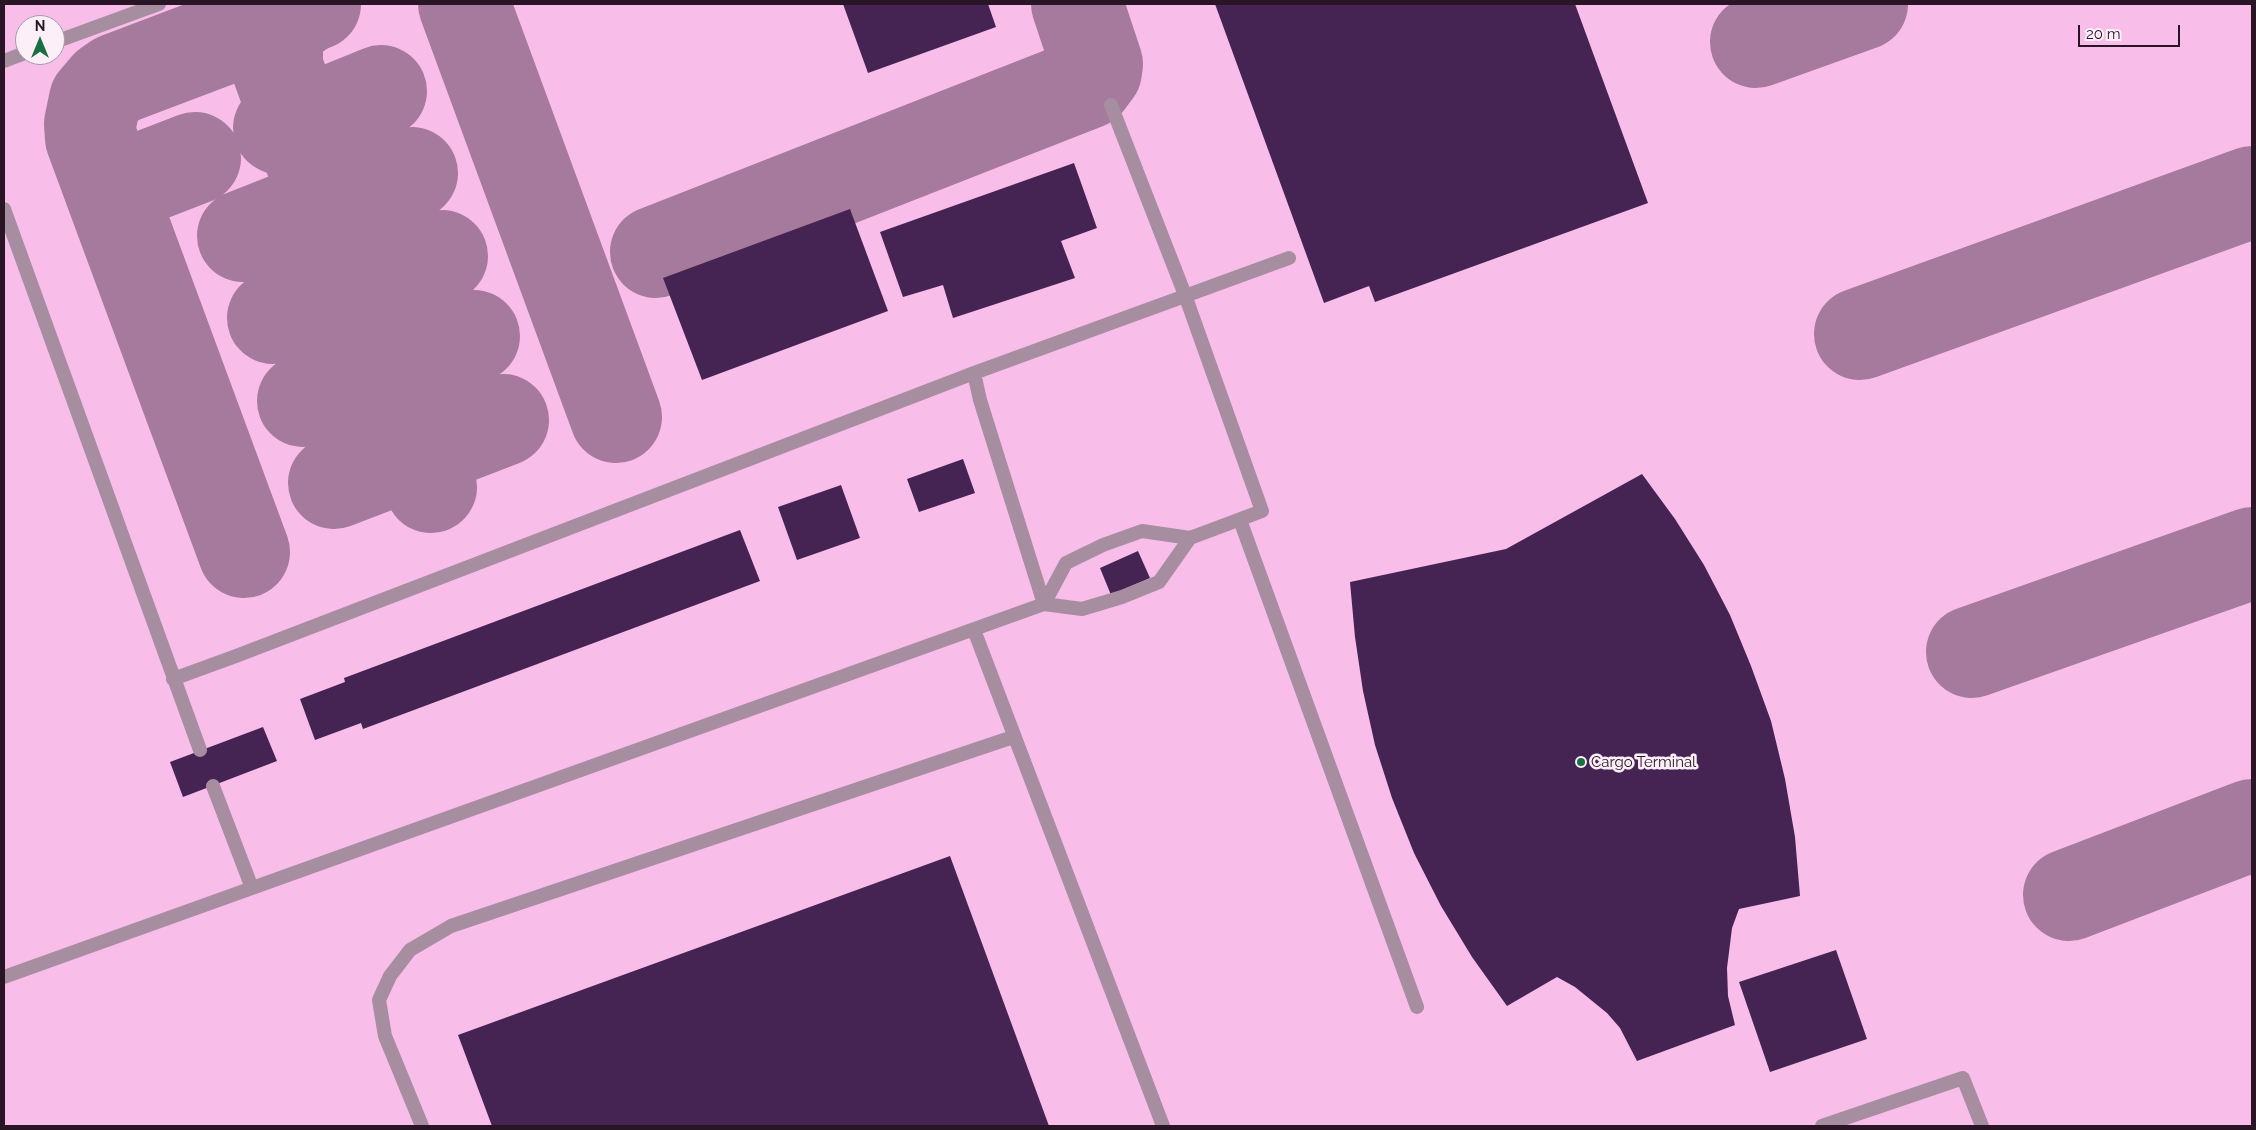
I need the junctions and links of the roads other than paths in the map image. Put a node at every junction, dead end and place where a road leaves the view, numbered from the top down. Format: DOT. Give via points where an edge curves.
graph roads {
  1 [pos="159,4"];
  2 [pos="65,38"];
  3 [pos="1111,105"];
  4 [pos="4,209"];
  5 [pos="1289,258"];
  6 [pos="1185,296"];
  7 [pos="974,374"];
  8 [pos="1240,520"];
  9 [pos="1190,538"];
  10 [pos="1044,604"];
  11 [pos="974,630"];
  12 [pos="173,679"];
  13 [pos="1013,737"];
  14 [pos="200,750"];
  15 [pos="213,786"];
  16 [pos="252,888"];
  17 [pos="4,977"];
  18 [pos="1417,1007"];
  19 [pos="422,1126"];
  20 [pos="1163,1126"];
  21 [pos="1822,1126"];
  22 [pos="1982,1126"];
  1 -- 2 [label="lane"];
  3 -- 6 [label="lane"];
  4 -- 12 [label="lane"];
  5 -- 6 [label="lane"];
  6 -- 7 [label="lane"];
  6 -- 8 [label="lane" via="1262,511"];
  7 -- 10 [label="lane"];
  7 -- 12 [label="lane"];
  8 -- 9 [label="lane"];
  8 -- 18 [label="lane"];
  9 -- 10 [label="lane" via="1159,582 1082,609"];
  9 -- 10 [label="lane" via="1142,531 1103,546 1066,563"];
  10 -- 11 [label="lane"];
  11 -- 13 [label="lane"];
  11 -- 16 [label="lane"];
  12 -- 14 [label="lane"];
  13 -- 19 [label="lane" via="451,926 410,950 390,976 379,1000 385,1036"];
  13 -- 20 [label="lane"];
  15 -- 16 [label="lane"];
  16 -- 17 [label="lane"];
  21 -- 22 [label="lane" via="1963,1078"];
}
